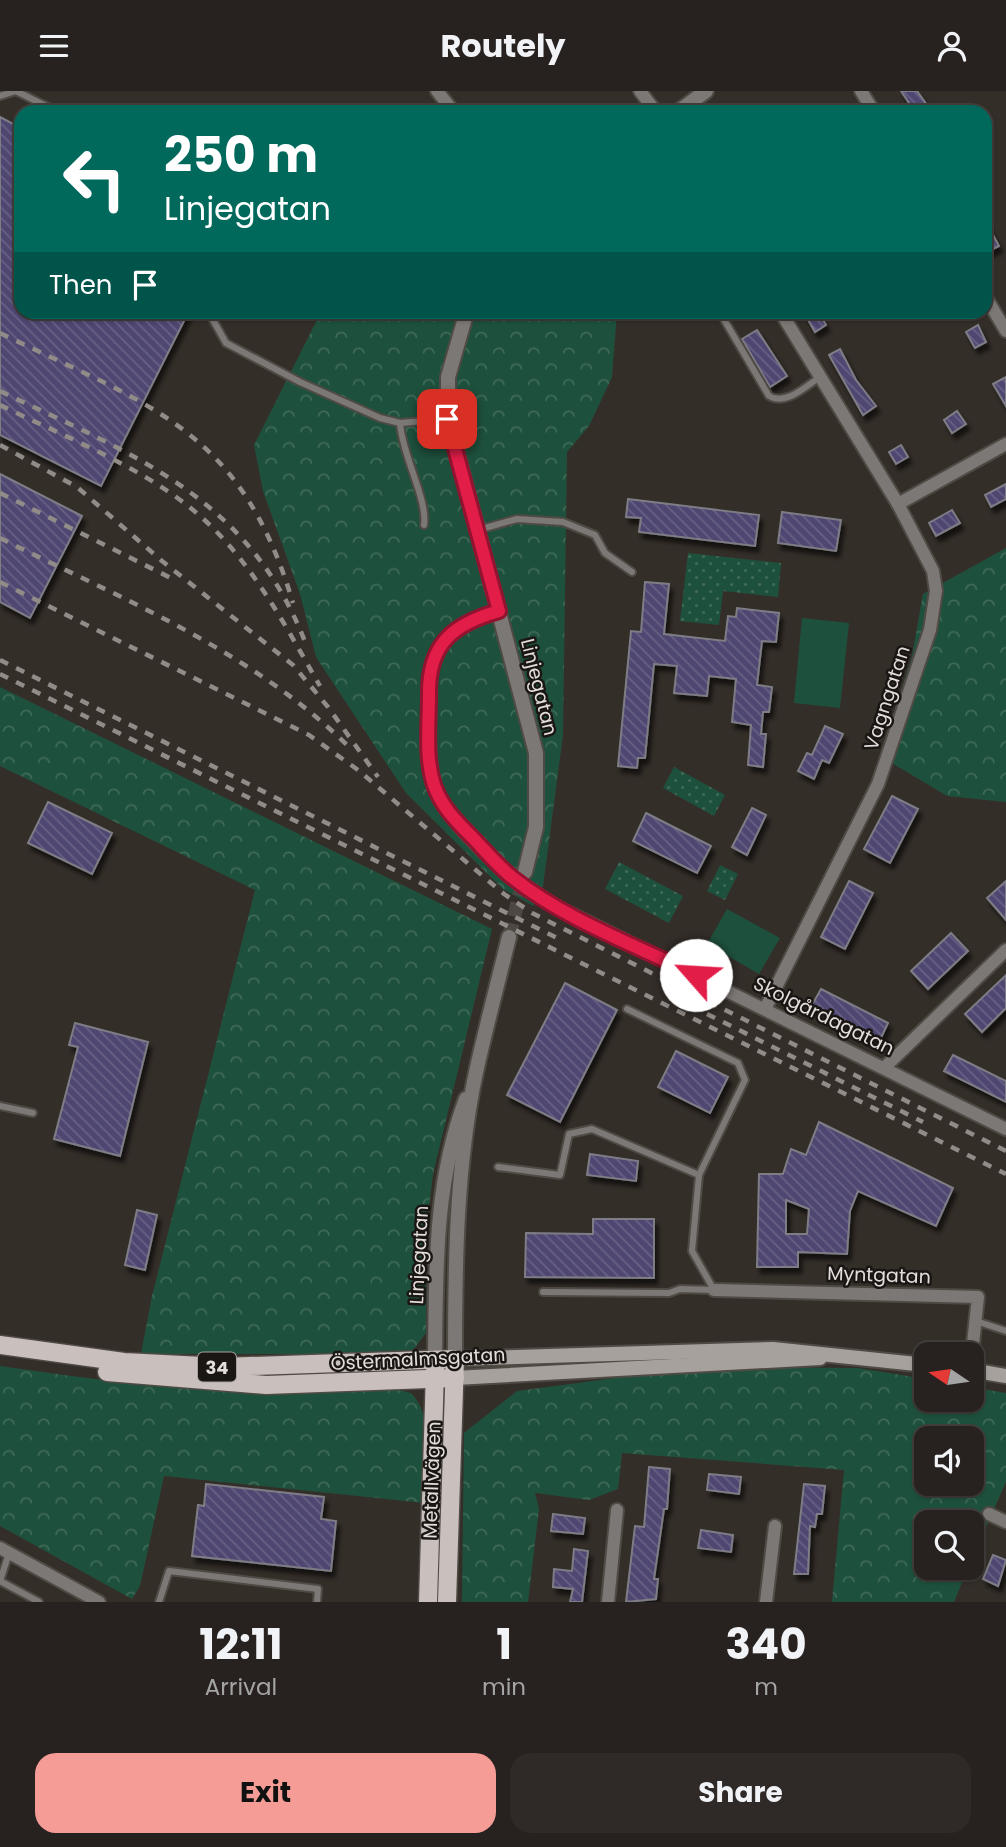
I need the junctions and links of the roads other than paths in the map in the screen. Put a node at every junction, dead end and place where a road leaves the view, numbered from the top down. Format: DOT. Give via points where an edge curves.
graph roads {
  1 [pos="437,91"];
  2 [pos="640,91"];
  3 [pos="706,91"];
  4 [pos="0,96"];
  5 [pos="44,105"];
  6 [pos="448,105"];
  7 [pos="651,105"];
  8 [pos="687,105"];
  9 [pos="992,308"];
  10 [pos="212,319"];
  11 [pos="465,319"];
  12 [pos="724,319"];
  13 [pos="785,319"];
  14 [pos="1006,331"];
  15 [pos="820,377"];
  16 [pos="447,419"];
  17 [pos="400,423"];
  18 [pos="1006,444"];
  19 [pos="898,505"];
  20 [pos="424,525"];
  21 [pos="477,531"];
  22 [pos="632,572"];
  23 [pos="499,611"];
  24 [pos="526,872"];
  25 [pos="509,937"];
  26 [pos="1006,950"];
  27 [pos="627,1009"];
  28 [pos="765,1009"];
  29 [pos="885,1067"];
  30 [pos="475,1074"];
  31 [pos="0,1106"];
  32 [pos="33,1113"];
  33 [pos="1006,1129"];
  34 [pos="498,1167"];
  35 [pos="699,1175"];
  36 [pos="714,1290"];
  37 [pos="543,1293"];
  38 [pos="976,1321"];
  39 [pos="1006,1331"];
  40 [pos="973,1342"];
  41 [pos="0,1345"];
  42 [pos="0,1355"];
  43 [pos="839,1356"];
  44 [pos="455,1359"];
  45 [pos="435,1360"];
  46 [pos="914,1364"];
  47 [pos="984,1372"];
  48 [pos="1006,1376"];
  49 [pos="455,1378"];
  50 [pos="435,1380"];
  51 [pos="617,1510"];
  52 [pos="989,1514"];
  53 [pos="1006,1522"];
  54 [pos="775,1525"];
  55 [pos="4,1551"];
  56 [pos="0,1581"];
  57 [pos="39,1602"];
  58 [pos="99,1602"];
  59 [pos="159,1602"];
  60 [pos="317,1602"];
  61 [pos="428,1602"];
  62 [pos="447,1602"];
  63 [pos="608,1602"];
  64 [pos="766,1602"];
  1 -- 6 [label="street"];
  2 -- 7 [label="street"];
  3 -- 8 [label="street"];
  4 -- 5 [label="lane" via="16,91"];
  9 -- 14 [label="street"];
  10 -- 17 [label="lane" via="226,343 300,382"];
  11 -- 16 [label="street, Linjegatan" via="450,367"];
  12 -- 15 [label="lane" via="775,400 787,398"];
  13 -- 15 [label="street, Vagngatan"];
  15 -- 19 [label="street, Vagngatan"];
  16 -- 17 [label="lane"];
  16 -- 21 [label="street, Linjegatan"];
  17 -- 20 [label="lane"];
  18 -- 19 [label="street"];
  19 -- 28 [label="street, Vagngatan" via="933,571 935,603 930,630 869,804"];
  21 -- 22 [label="lane" via="517,519 563,523 595,535 605,553"];
  21 -- 23 [label="street, Linjegatan"];
  23 -- 24 [label="street, Linjegatan" via="536,753 536,827"];
  23 -- 28 [label="street, Skolgårdagatan" via="458,627 429,671 430,769 445,808 511,876 557,907"];
  25 -- 30 [label="street, Linjegatan"];
  26 -- 29 [label="street"];
  27 -- 35 [label="lane" via="738,1063 745,1080"];
  28 -- 29 [label="street, Skolgårdagatan"];
  29 -- 33 [label="street, Skolgårdagatan"];
  30 -- 44 [label="street, Linjegatan" via="458,1210"];
  30 -- 45 [label="street, Linjegatan" via="445,1174 437,1242"];
  31 -- 32 [label="lane"];
  34 -- 35 [label="lane" via="561,1175 569,1134 592,1129"];
  35 -- 36 [label="lane" via="692,1251"];
  36 -- 37 [label="lane"];
  36 -- 38 [label="street, Myntgatan" via="978,1297"];
  38 -- 39 [label="lane"];
  38 -- 40 [label="street, Myntgatan"];
  41 -- 45 [label="main road, Östermalmsgatan / 34" via="124,1362 222,1367"];
  42 -- 50 [label="main road, Östermalmsgatan / 34" via="223,1384"];
  43 -- 44 [label="main road, Östermalmsgatan" via="773,1349"];
  43 -- 46 [label="main road, Östermalmsgatan"];
  43 -- 49 [label="main road, Östermalmsgatan"];
  44 -- 45 [label="main road, Östermalmsgatan / 34"];
  44 -- 49 [label="main road, Metallvägen"];
  45 -- 50 [label="main road, Metallvägen"];
  47 -- 48 [label="main road"];
  49 -- 50 [label="main road, Östermalmsgatan / 34"];
  49 -- 62 [label="main road, Metallvägen"];
  50 -- 61 [label="main road, Metallvägen"];
  51 -- 63 [label="street"];
  52 -- 53 [label="street"];
  54 -- 64 [label="street"];
  55 -- 56 [label="lane"];
  55 -- 58 [label="street"];
  56 -- 57 [label="lane"];
  59 -- 60 [label="lane" via="169,1571 318,1589"];
}
